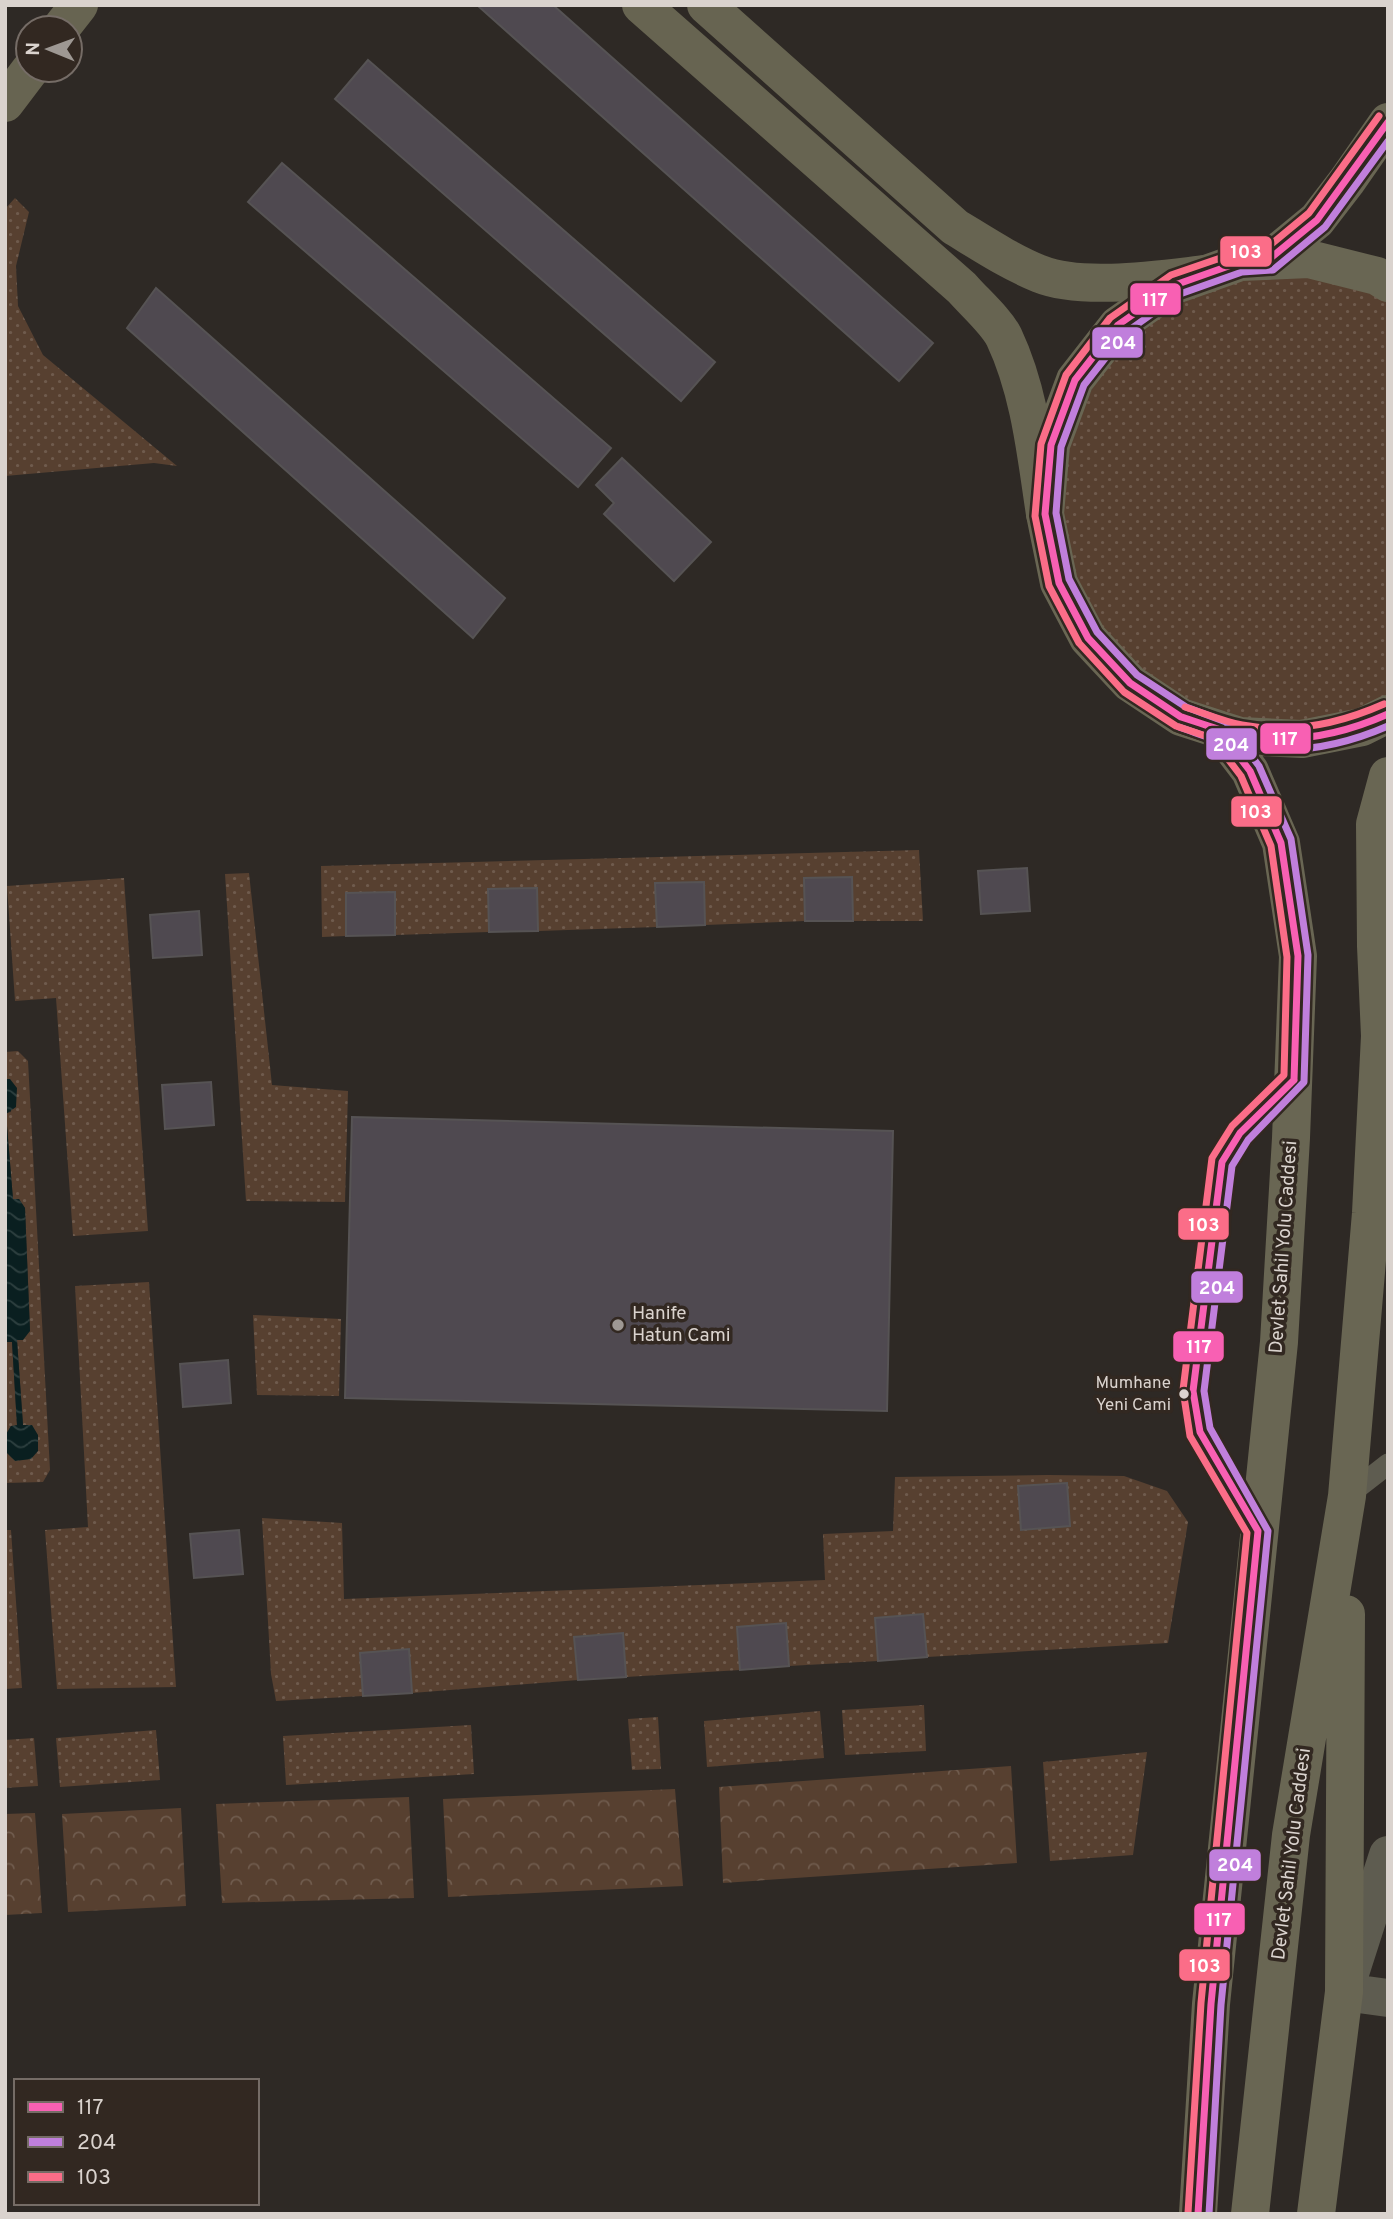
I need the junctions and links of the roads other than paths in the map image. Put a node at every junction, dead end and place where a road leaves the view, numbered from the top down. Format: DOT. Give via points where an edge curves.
graph roads {
  1 [pos="641,5"];
  2 [pos="706,5"];
  3 [pos="19,84"];
  4 [pos="5,103"];
  5 [pos="1388,122"];
  6 [pos="1267,261"];
  7 [pos="1206,274"];
  8 [pos="1388,283"];
  9 [pos="1045,514"];
  10 [pos="1388,714"];
  11 [pos="1218,729"];
  12 [pos="1388,776"];
  13 [pos="1384,1044"];
  14 [pos="1294,1080"];
  15 [pos="1388,1464"];
  16 [pos="1347,1496"];
  17 [pos="1258,1531"];
  18 [pos="1388,1854"];
  19 [pos="1344,1992"];
  20 [pos="1388,1997"];
  21 [pos="1198,2214"];
  22 [pos="1250,2214"];
  23 [pos="1316,2214"];
  1 -- 9 [label="highway" via="962,288 1003,335 1031,428"];
  2 -- 7 [label="highway" via="956,227 1001,255 1042,275 1089,283"];
  3 -- 4 [label="highway"];
  5 -- 6 [label="main road" via="1317,220"];
  6 -- 7 [label="main road" via="1240,262"];
  6 -- 8 [label="main road" via="1309,260 1377,276"];
  7 -- 9 [label="main road" via="1175,285 1118,325 1075,380 1051,445"];
  9 -- 11 [label="main road" via="1059,583 1088,638 1130,683 1181,717"];
  10 -- 11 [label="main road" via="1362,727 1302,739 1240,736"];
  11 -- 14 [label="main road, Devlet Sahil Yolu Caddesi" via="1250,771 1281,843 1298,956"];
  12 -- 13 [label="main road, Devlet Sahil Yolu Caddesi" via="1375,824 1376,946"];
  13 -- 16 [label="main road, Devlet Sahil Yolu Caddesi"];
  14 -- 17 [label="main road, Devlet Sahil Yolu Caddesi" via="1279,1342"];
  14 -- 17 [label="lane" via="1240,1133 1222,1162 1193,1391 1200,1432"];
  15 -- 16 [label="lane"];
  16 -- 19 [label="main road, Devlet Sahil Yolu Caddesi"];
  16 -- 22 [label="main road, Devlet Sahil Yolu Caddesi" via="1291,1835"];
  17 -- 21 [label="main road, Devlet Sahil Yolu Caddesi" via="1211,2004"];
  18 -- 19 [label="street"];
  19 -- 20 [label="street"];
  19 -- 23 [label="main road, Devlet Sahil Yolu Caddesi"];
}
